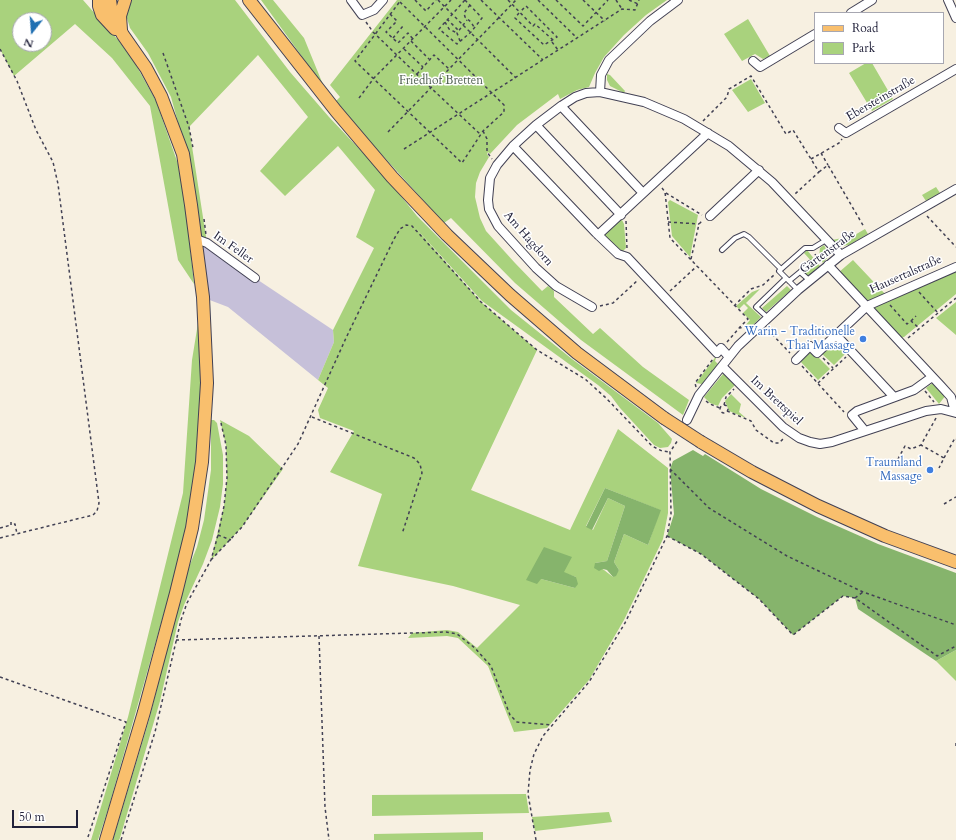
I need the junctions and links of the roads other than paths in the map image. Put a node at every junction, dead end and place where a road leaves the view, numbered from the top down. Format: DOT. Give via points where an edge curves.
graph roads {
  1 [pos="91,0"];
  2 [pos="110,0"];
  3 [pos="125,0"];
  4 [pos="249,0"];
  5 [pos="351,0"];
  6 [pos="383,0"];
  7 [pos="678,0"];
  8 [pos="872,0"];
  9 [pos="948,0"];
  10 [pos="100,5"];
  11 [pos="853,12"];
  12 [pos="956,18"];
  13 [pos="123,35"];
  14 [pos="814,35"];
  15 [pos="753,61"];
  16 [pos="956,69"];
  17 [pos="600,92"];
  18 [pos="561,106"];
  19 [pos="536,125"];
  20 [pos="839,128"];
  21 [pos="708,133"];
  22 [pos="513,146"];
  23 [pos="759,170"];
  24 [pos="956,189"];
  25 [pos="643,193"];
  26 [pos="708,216"];
  27 [pos="623,218"];
  28 [pos="598,235"];
  29 [pos="196,239"];
  30 [pos="826,240"];
  31 [pos="722,250"];
  32 [pos="841,255"];
  33 [pos="810,263"];
  34 [pos="826,266"];
  35 [pos="956,267"];
  36 [pos="780,270"];
  37 [pos="800,272"];
  38 [pos="255,278"];
  39 [pos="787,280"];
  40 [pos="809,280"];
  41 [pos="798,290"];
  42 [pos="867,306"];
  43 [pos="592,308"];
  44 [pos="764,320"];
  45 [pos="836,335"];
  46 [pos="730,357"];
  47 [pos="796,360"];
  48 [pos="722,366"];
  49 [pos="932,377"];
  50 [pos="894,397"];
  51 [pos="955,413"];
  52 [pos="687,420"];
  53 [pos="865,431"];
  54 [pos="956,562"];
  55 [pos="106,840"];
  1 -- 10 [label="street"];
  2 -- 13 [label="main road" via="112,14"];
  3 -- 13 [label="main road" via="120,16"];
  4 -- 54 [label="main road, bridge" via="336,111 392,177 447,235 510,295 577,353 664,418 752,472 818,506 885,536"];
  5 -- 6 [label="street" via="362,15 374,10"];
  7 -- 17 [label="street" via="650,21 609,60 601,75"];
  8 -- 11 [label="street"];
  9 -- 12 [label="street"];
  10 -- 13 [label="main road" via="106,20"];
  13 -- 29 [label="main road" via="146,68 168,112 182,154"];
  14 -- 15 [label="street" via="760,67"];
  16 -- 20 [label="street, Ebersteinstraße" via="846,133"];
  17 -- 18 [label="street, Am Hagdorn" via="574,97"];
  17 -- 21 [label="street, Am Hagdorn" via="644,102"];
  18 -- 19 [label="street, Am Hagdorn"];
  18 -- 25 [label="street"];
  19 -- 22 [label="street, Am Hagdorn"];
  19 -- 27 [label="street"];
  21 -- 23 [label="street, Am Hagdorn"];
  21 -- 25 [label="street"];
  22 -- 28 [label="street"];
  22 -- 43 [label="street, Am Hagdorn" via="490,178 489,209 498,226 545,277"];
  23 -- 26 [label="street"];
  23 -- 30 [label="street, Am Hagdorn"];
  24 -- 32 [label="street, Gartenstraße"];
  25 -- 27 [label="street"];
  27 -- 28 [label="street"];
  28 -- 46 [label="street" via="618,254 628,257 719,351"];
  29 -- 38 [label="street, Im Feller" via="207,243"];
  29 -- 55 [label="main road" via="203,297 207,375 202,462 192,528 176,593"];
  30 -- 32 [label="street, Am Hagdorn"];
  30 -- 36 [label="lane" via="813,248 805,248"];
  31 -- 36 [label="lane" via="735,238 744,234"];
  32 -- 34 [label="street, Gartenstraße"];
  33 -- 37 [label="lane"];
  34 -- 40 [label="street, Gartenstraße"];
  34 -- 42 [label="street, Im Brettspiel"];
  35 -- 42 [label="street, Hausertalstraße"];
  36 -- 39 [label="lane"];
  37 -- 39 [label="lane"];
  37 -- 40 [label="lane"];
  39 -- 41 [label="lane"];
  39 -- 44 [label="lane" via="756,307"];
  40 -- 41 [label="street, Gartenstraße"];
  41 -- 44 [label="street, Gartenstraße"];
  42 -- 45 [label="street"];
  42 -- 49 [label="street, Im Brettspiel"];
  44 -- 46 [label="street, Gartenstraße"];
  45 -- 47 [label="street" via="817,353 810,346"];
  45 -- 50 [label="street"];
  46 -- 48 [label="street, Gartenstraße"];
  48 -- 52 [label="street, Gartenstraße" via="699,395"];
  48 -- 53 [label="street, Im Brettspiel" via="789,432 810,442 820,444"];
  49 -- 50 [label="street" via="921,386"];
  49 -- 51 [label="street, Im Brettspiel" via="951,397"];
  50 -- 53 [label="street" via="852,415"];
  51 -- 53 [label="street, Im Brettspiel" via="940,409 926,411"];
}
